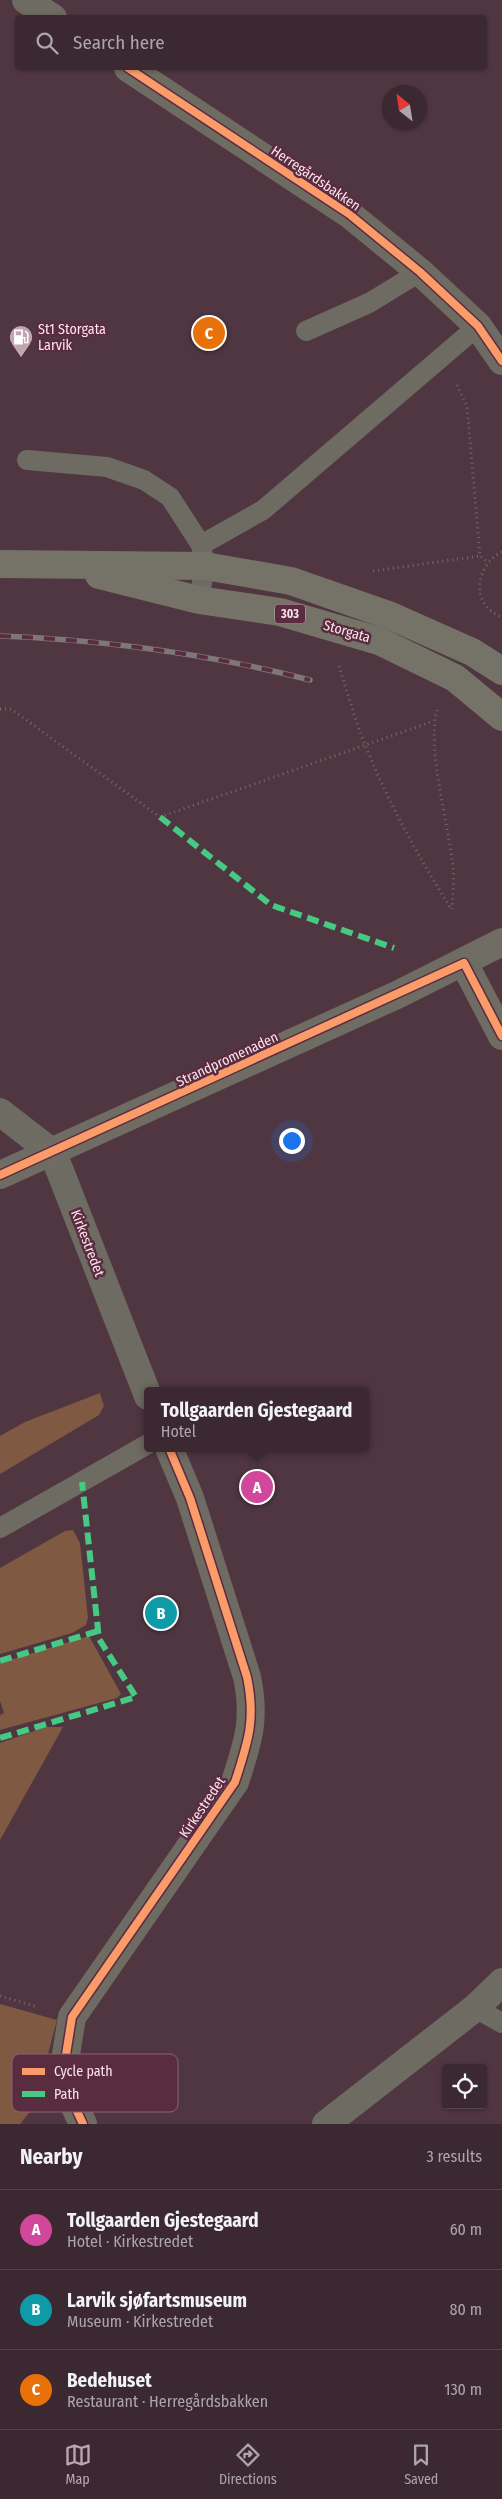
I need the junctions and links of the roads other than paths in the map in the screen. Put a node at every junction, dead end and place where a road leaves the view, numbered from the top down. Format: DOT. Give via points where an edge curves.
graph roads {
  1 [pos="26,0"];
  2 [pos="48,15"];
  3 [pos="131,70"];
  4 [pos="420,272"];
  5 [pos="478,326"];
  6 [pos="306,331"];
  7 [pos="502,361"];
  8 [pos="27,460"];
  9 [pos="203,555"];
  10 [pos="0,564"];
  11 [pos="56,564"];
  12 [pos="199,600"];
  13 [pos="502,671"];
  14 [pos="502,717"];
  15 [pos="498,941"];
  16 [pos="464,963"];
  17 [pos="502,1036"];
  18 [pos="0,1112"];
  19 [pos="53,1153"];
  20 [pos="0,1175"];
  21 [pos="144,1387"];
  22 [pos="144,1446"];
  23 [pos="171,1452"];
  24 [pos="0,1528"];
  25 [pos="502,1982"];
  26 [pos="475,2008"];
  27 [pos="502,2023"];
  28 [pos="66,2054"];
  29 [pos="77,2112"];
  30 [pos="83,2124"];
  31 [pos="326,2124"];
  1 -- 2 [label="street"];
  3 -- 4 [label="street, Herregårdsbakken" via="349,214"];
  4 -- 5 [label="street, Herregårdsbakken"];
  4 -- 6 [label="lane" via="369,303"];
  5 -- 7 [label="street, Herregårdsbakken"];
  5 -- 9 [label="lane" via="263,510"];
  8 -- 9 [label="lane" via="107,467 144,480 170,497"];
  9 -- 11 [label="main road, Storgata / 303"];
  9 -- 12 [label="lane"];
  9 -- 13 [label="main road, Storgata / 303" via="391,616 472,652"];
  10 -- 11 [label="main road, Storgata / 303"];
  11 -- 12 [label="main road, Storgata / 303"];
  12 -- 14 [label="main road, Storgata / 303" via="280,612 379,641 455,678"];
  15 -- 16 [label="main road, Strandpromenaden"];
  16 -- 17 [label="main road"];
  16 -- 19 [label="main road, Strandpromenaden"];
  18 -- 19 [label="street"];
  19 -- 20 [label="main road, Strandpromenaden"];
  19 -- 21 [label="street, Kirkestredet"];
  22 -- 24 [label="lane"];
  23 -- 28 [label="street, Kirkestredet" via="190,1498 247,1677 252,1703 249,1738 235,1782 72,2017"];
  25 -- 26 [label="street"];
  26 -- 27 [label="lane"];
  26 -- 31 [label="street"];
  29 -- 30 [label="street, Kirkestredet"];
}
